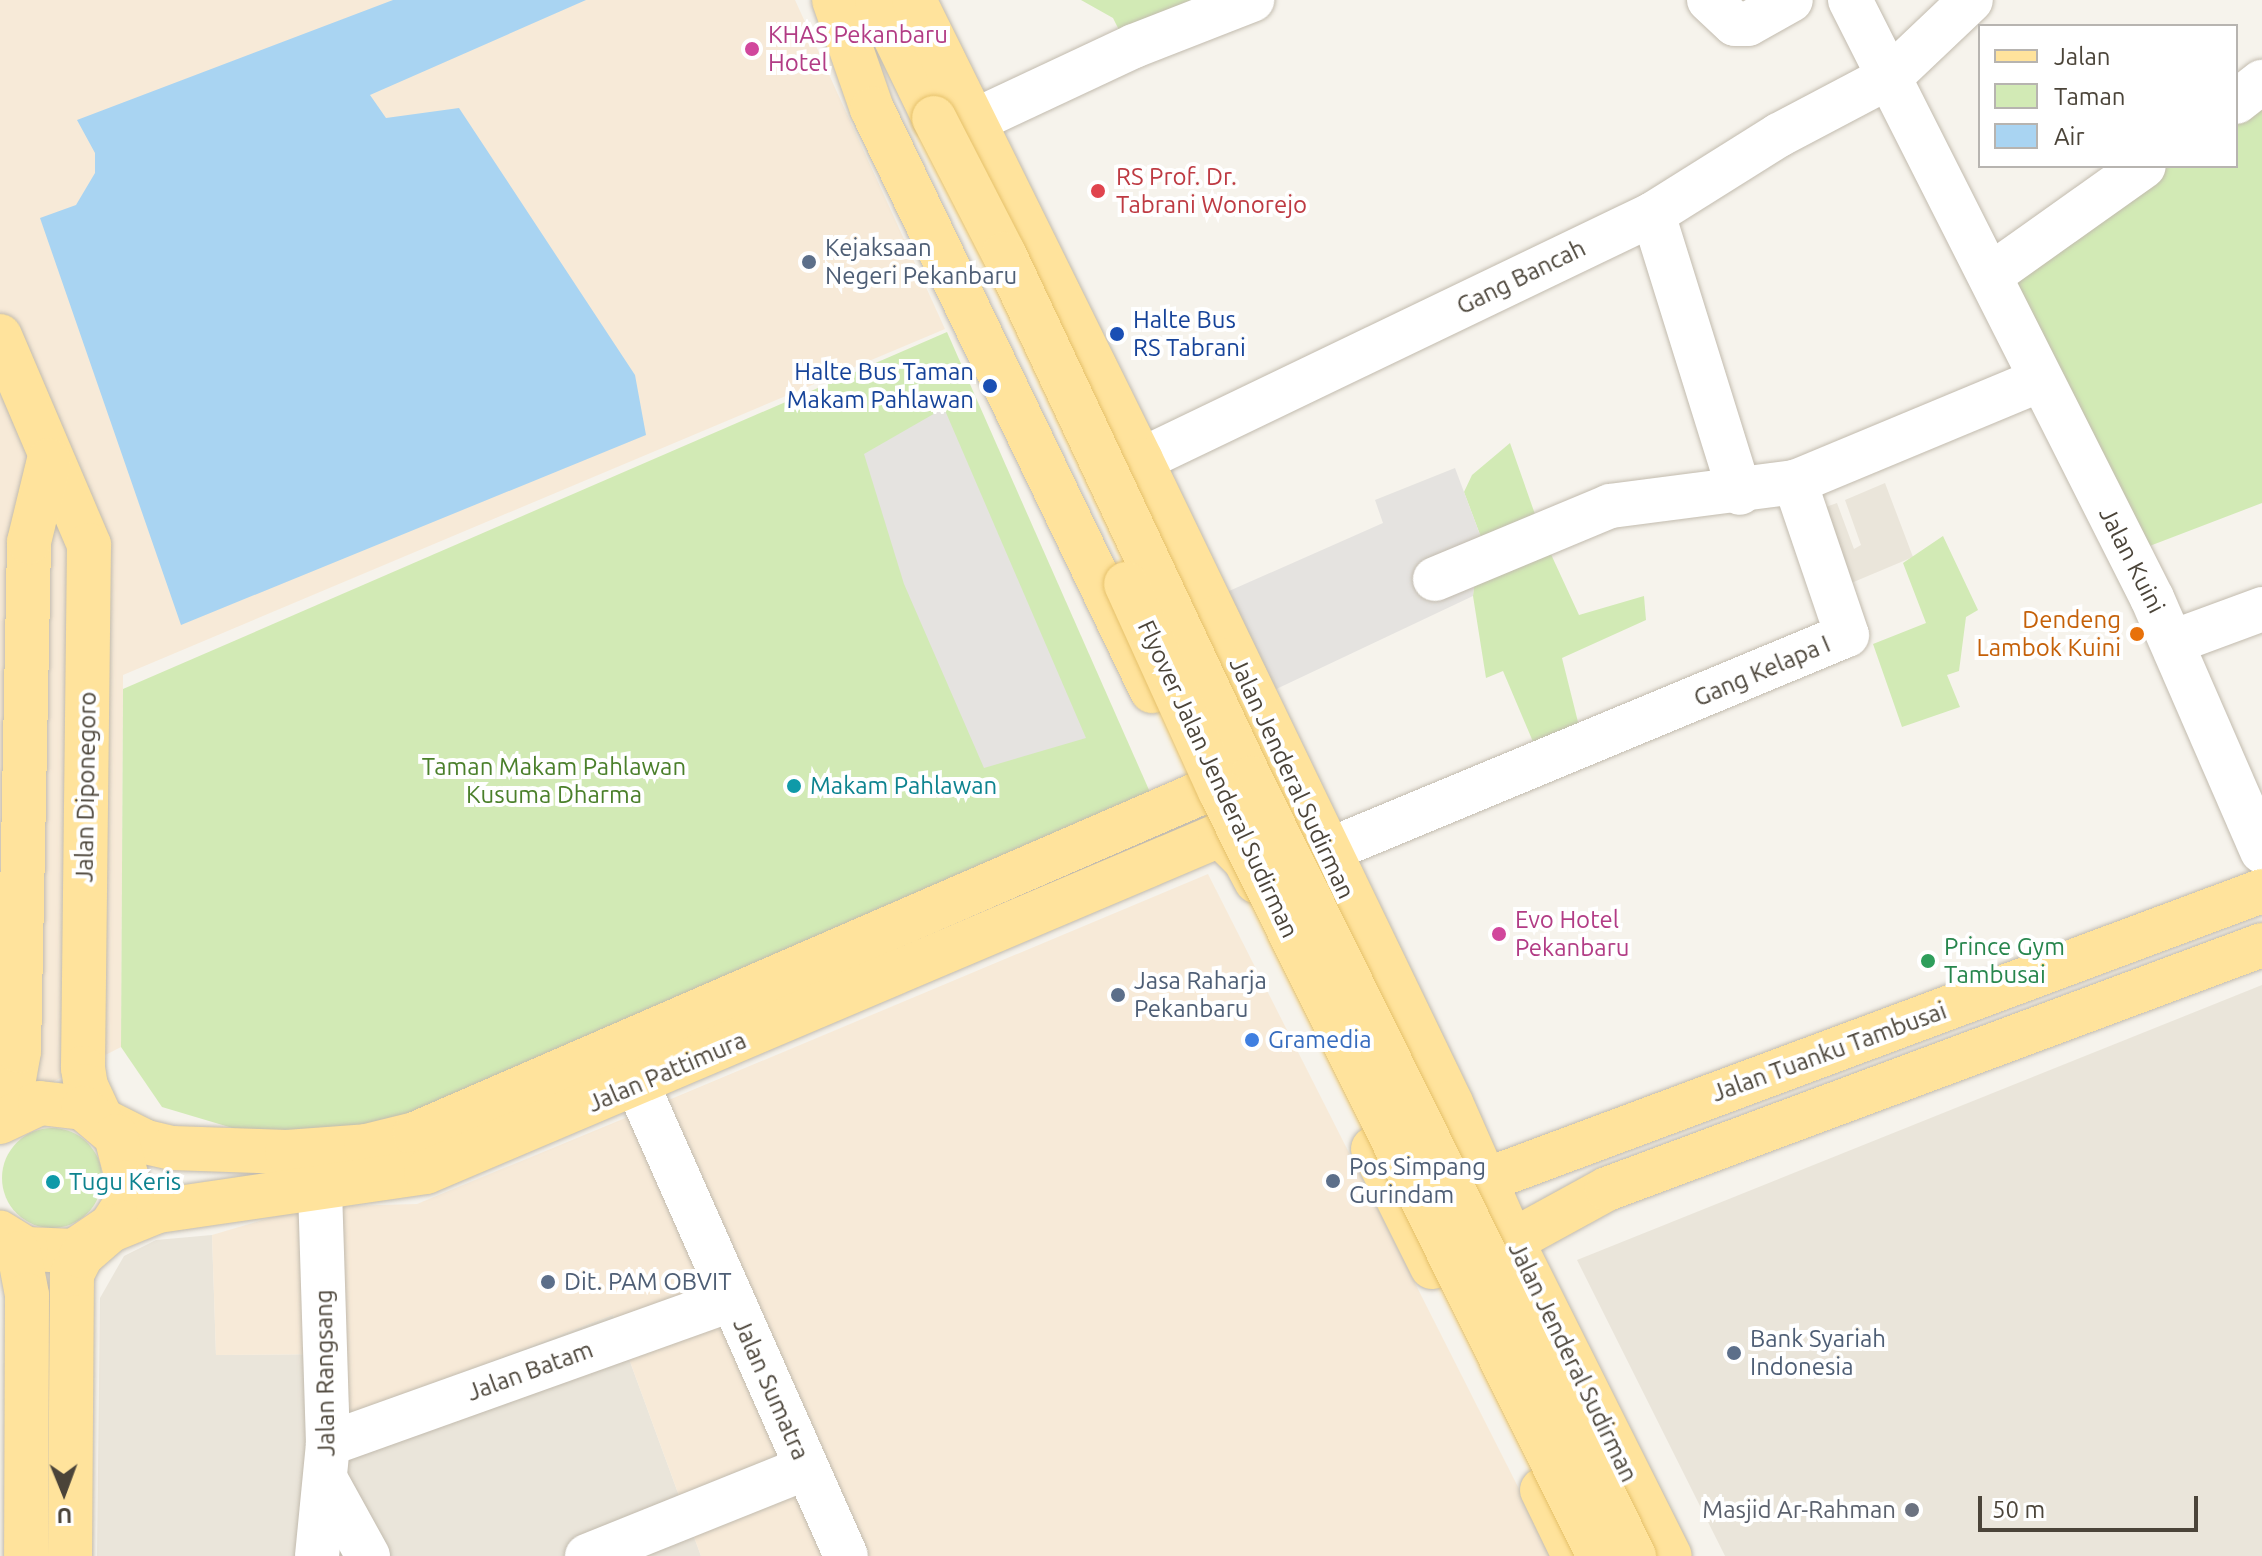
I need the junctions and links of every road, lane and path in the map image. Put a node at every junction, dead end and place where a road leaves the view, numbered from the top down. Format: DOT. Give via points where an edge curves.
graph roads {
  1 [pos="834,0"];
  2 [pos="842,0"];
  3 [pos="877,0"];
  4 [pos="914,0"];
  5 [pos="1252,0"];
  6 [pos="1709,0"];
  7 [pos="1791,0"];
  8 [pos="1850,0"];
  9 [pos="1971,0"];
  10 [pos="1891,76"];
  11 [pos="2262,82"];
  12 [pos="2238,100"];
  13 [pos="976,120"];
  14 [pos="924,123"];
  15 [pos="2141,168"];
  16 [pos="1653,214"];
  17 [pos="1992,274"];
  18 [pos="0,336"];
  19 [pos="2040,380"];
  20 [pos="49,460"];
  21 [pos="1141,460"];
  22 [pos="1795,482"];
  23 [pos="1740,493"];
  24 [pos="1435,579"];
  25 [pos="2262,609"];
  26 [pos="1216,617"];
  27 [pos="2173,642"];
  28 [pos="1198,794"];
  29 [pos="1220,835"];
  30 [pos="1327,851"];
  31 [pos="2262,851"];
  32 [pos="2262,891"];
  33 [pos="2262,945"];
  34 [pos="620,1046"];
  35 [pos="637,1085"];
  36 [pos="102,1120"];
  37 [pos="0,1121"];
  38 [pos="1486,1180"];
  39 [pos="320,1190"];
  40 [pos="1403,1210"];
  41 [pos="1455,1227"];
  42 [pos="1,1235"];
  43 [pos="96,1240"];
  44 [pos="1512,1241"];
  45 [pos="1431,1266"];
  46 [pos="732,1299"];
  47 [pos="327,1462"];
  48 [pos="806,1468"];
  49 [pos="26,1556"];
  50 [pos="70,1556"];
  51 [pos="317,1556"];
  52 [pos="368,1556"];
  53 [pos="587,1556"];
  54 [pos="846,1556"];
  55 [pos="1574,1556"];
  56 [pos="1589,1556"];
  57 [pos="1599,1556"];
  58 [pos="1634,1556"];
  59 [pos="1652,1556"];
  60 [pos="1670,1556"];
  1 -- 28 [label="main road" via="872,109"];
  2 -- 14 [label="main road, Flyover Jalan Jenderal Sudirman"];
  3 -- 14 [label="main road, Flyover Jalan Jenderal Sudirman"];
  4 -- 13 [label="main road, Jalan Jenderal Sudirman"];
  5 -- 13 [label="street" via="1134,46"];
  6 -- 7 [label="street" via="1735,24 1748,24"];
  8 -- 10 [label="street, Jalan Kuini"];
  9 -- 10 [label="street, Gang Bancah"];
  10 -- 16 [label="street, Gang Bancah" via="1779,135"];
  10 -- 17 [label="street, Jalan Kuini"];
  11 -- 12 [label="street"];
  13 -- 21 [label="main road, Jalan Jenderal Sudirman"];
  14 -- 57 [label="main road, Flyover Jalan Jenderal Sudirman, bridge" via="1227,805"];
  14 -- 58 [label="main road, Flyover Jalan Jenderal Sudirman, bridge" via="1011,268 1257,792"];
  15 -- 17 [label="street"];
  16 -- 21 [label="street, Gang Bancah"];
  16 -- 23 [label="street"];
  17 -- 19 [label="street, Jalan Kuini"];
  18 -- 20 [label="main road, Jalan Diponegoro"];
  19 -- 22 [label="street"];
  19 -- 27 [label="street, Jalan Kuini"];
  20 -- 36 [label="main road, Jalan Diponegoro" via="89,545 83,1068"];
  20 -- 37 [label="main road" via="29,542 19,1051"];
  21 -- 26 [label="main road, Jalan Jenderal Sudirman"];
  22 -- 23 [label="street"];
  22 -- 30 [label="street, Gang Kelapa I" via="1847,635"];
  23 -- 24 [label="street" via="1610,506"];
  25 -- 27 [label="street"];
  26 -- 29 [label="main road" via="1216,658 1328,895 1325,924 1299,937 1281,929 1245,860"];
  26 -- 30 [label="main road, Jalan Jenderal Sudirman"];
  27 -- 31 [label="street, Jalan Kuini"];
  28 -- 29 [label="main road"];
  28 -- 34 [label="main road, Jalan Pattimura"];
  29 -- 35 [label="main road, Jalan Pattimura"];
  29 -- 40 [label="main road"];
  30 -- 38 [label="main road, Jalan Jenderal Sudirman"];
  32 -- 38 [label="main road, Jalan Tuanku Tambusai"];
  33 -- 44 [label="main road, Jalan Tuanku Tambusai" via="1607,1189"];
  34 -- 35 [label="street, Jalan Sumatra"];
  34 -- 36 [label="main road, Jalan Pattimura" via="415,1134 366,1146 263,1152 172,1148 122,1133"];
  35 -- 39 [label="main road, Jalan Pattimura" via="426,1172"];
  35 -- 46 [label="street, Jalan Sumatra"];
  36 -- 37 [label="main road, Jalan Pattimura" via="83,1108 40,1103"];
  36 -- 43 [label="main road, Jalan Diponegoro" via="126,1158 128,1182 124,1206"];
  38 -- 41 [label="main road"];
  38 -- 44 [label="main road, Jalan Jenderal Sudirman"];
  39 -- 43 [label="main road, Jalan Pattimura" via="158,1211"];
  39 -- 47 [label="street, Jalan Rangsang"];
  40 -- 41 [label="main road"];
  40 -- 45 [label="main road"];
  41 -- 44 [label="main road"];
  41 -- 45 [label="main road"];
  42 -- 43 [label="main road, Jalan Pattimura" via="50,1254 74,1251"];
  42 -- 49 [label="main road" via="19,1253 27,1295"];
  43 -- 50 [label="main road" via="72,1274"];
  44 -- 60 [label="main road, Jalan Jenderal Sudirman"];
  45 -- 55 [label="main road"];
  46 -- 47 [label="street, Jalan Batam"];
  46 -- 48 [label="street, Jalan Sumatra"];
  47 -- 51 [label="street, Jalan Rangsang"];
  47 -- 52 [label="street"];
  48 -- 53 [label="street"];
  48 -- 54 [label="street, Jalan Sumatra"];
  56 -- 59 [label="main road" via="1574,1513 1583,1497 1599,1490 1623,1501"];
}
